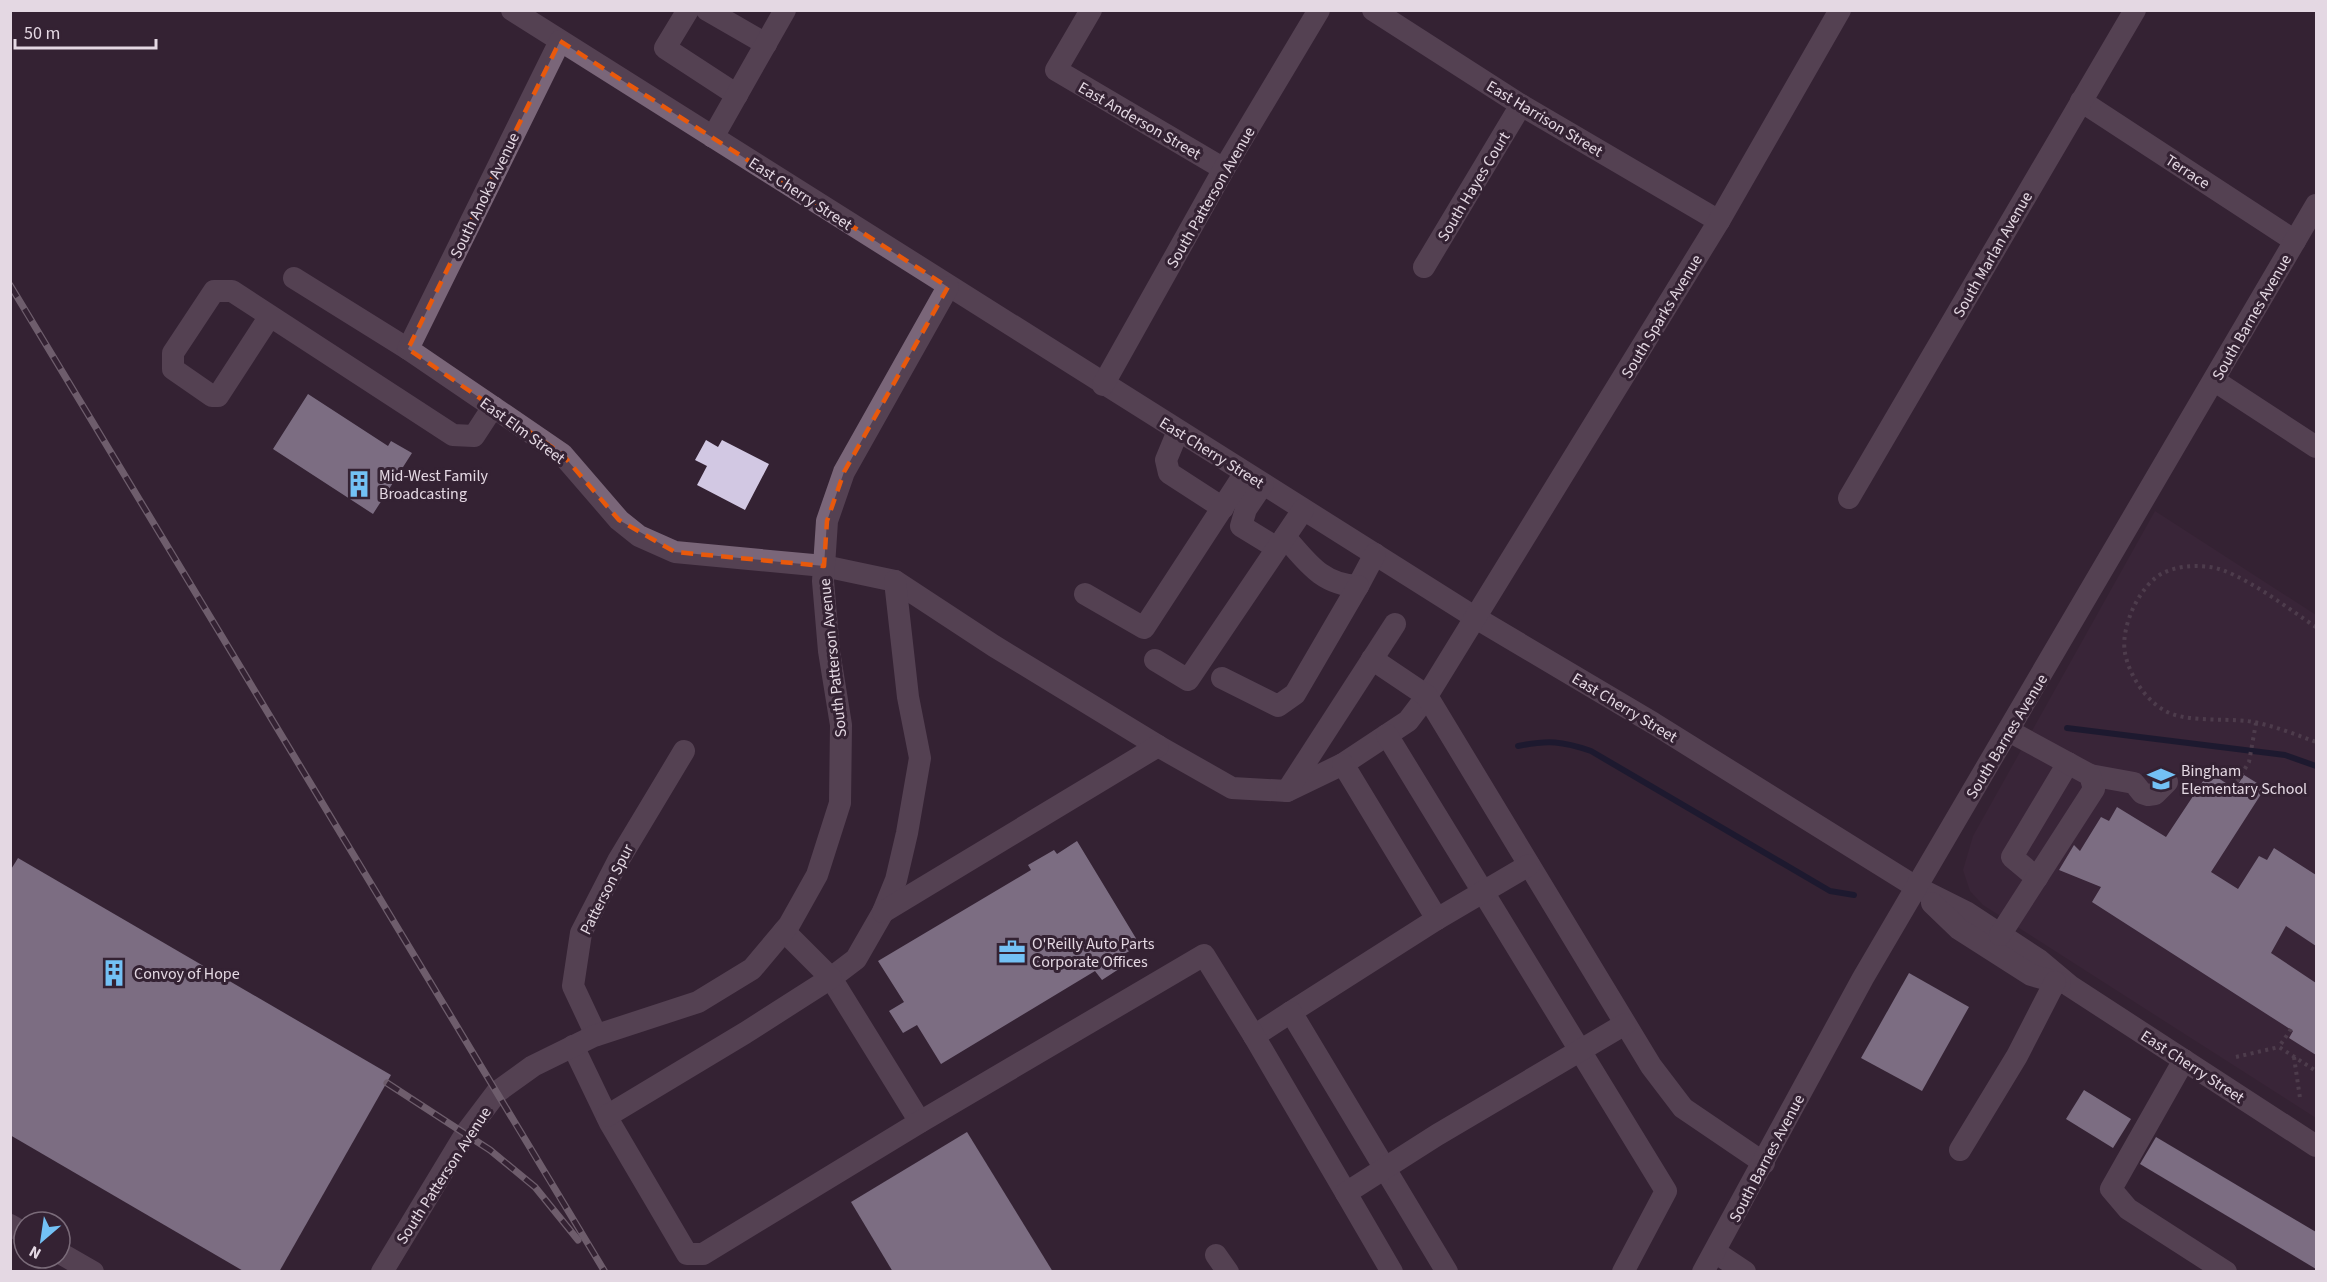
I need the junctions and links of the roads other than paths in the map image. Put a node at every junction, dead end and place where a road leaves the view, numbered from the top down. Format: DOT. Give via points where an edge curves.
graph roads {
  1 [pos="512,10"];
  2 [pos="688,10"];
  3 [pos="707,10"];
  4 [pos="785,10"];
  5 [pos="1091,10"];
  6 [pos="1319,10"];
  7 [pos="1373,10"];
  8 [pos="1840,10"];
  9 [pos="2134,10"];
  10 [pos="560,41"];
  11 [pos="766,44"];
  12 [pos="737,94"];
  13 [pos="2081,101"];
  14 [pos="1521,105"];
  15 [pos="713,137"];
  16 [pos="1224,169"];
  17 [pos="2316,205"];
  18 [pos="1719,221"];
  19 [pos="2295,241"];
  20 [pos="1424,267"];
  21 [pos="294,278"];
  22 [pos="948,286"];
  23 [pos="270,316"];
  24 [pos="408,349"];
  25 [pos="2214,381"];
  26 [pos="1103,385"];
  27 [pos="493,407"];
  28 [pos="1178,431"];
  29 [pos="2316,447"];
  30 [pos="1254,479"];
  31 [pos="1849,498"];
  32 [pos="1223,508"];
  33 [pos="1303,510"];
  34 [pos="1281,542"];
  35 [pos="1375,554"];
  36 [pos="824,566"];
  37 [pos="895,581"];
  38 [pos="1358,586"];
  39 [pos="1085,594"];
  40 [pos="1476,618"];
  41 [pos="1395,624"];
  42 [pos="1372,659"];
  43 [pos="1155,660"];
  44 [pos="1222,678"];
  45 [pos="1427,696"];
  46 [pos="2008,731"];
  47 [pos="1387,735"];
  48 [pos="1158,746"];
  49 [pos="684,751"];
  50 [pos="2068,763"];
  51 [pos="1343,764"];
  52 [pos="2090,775"];
  53 [pos="2167,782"];
  54 [pos="1287,791"];
  55 [pos="1529,865"];
  56 [pos="2037,878"];
  57 [pos="1916,887"];
  58 [pos="1482,892"];
  59 [pos="883,912"];
  60 [pos="1437,919"];
  61 [pos="784,931"];
  62 [pos="2000,935"];
  63 [pos="831,978"];
  64 [pos="2063,984"];
  65 [pos="1292,1012"];
  66 [pos="1625,1024"];
  67 [pos="596,1035"];
  68 [pos="1254,1036"];
  69 [pos="573,1046"];
  70 [pos="1580,1050"];
  71 [pos="2184,1060"];
  72 [pos="607,1116"];
  73 [pos="920,1122"];
  74 [pos="2316,1146"];
  75 [pos="1960,1150"];
  76 [pos="1764,1163"];
  77 [pos="1385,1168"];
  78 [pos="1346,1193"];
  79 [pos="72,1260"];
  80 [pos="1709,1262"];
  81 [pos="391,1269"];
  82 [pos="93,1272"];
  83 [pos="1392,1272"];
  84 [pos="1447,1272"];
  85 [pos="1623,1272"];
  86 [pos="1745,1272"];
  87 [pos="2226,1272"];
  1 -- 10 [label="street, East Cherry Street"];
  2 -- 12 [label="street" via="665,48"];
  3 -- 11 [label="street"];
  4 -- 11 [label="street"];
  5 -- 16 [label="street, East Anderson Street" via="1056,70"];
  6 -- 16 [label="street, South Patterson Avenue"];
  7 -- 14 [label="street, East Harrison Street"];
  8 -- 18 [label="street, South Sparks Avenue"];
  9 -- 13 [label="street, South Marlan Avenue"];
  10 -- 15 [label="street, East Cherry Street"];
  10 -- 24 [label="street, South Anoka Avenue"];
  11 -- 12 [label="street"];
  12 -- 15 [label="street"];
  13 -- 19 [label="street, Terrace"];
  13 -- 31 [label="street, South Marlan Avenue"];
  14 -- 18 [label="street, East Harrison Street"];
  14 -- 20 [label="street, South Hayes Court"];
  15 -- 22 [label="street, East Cherry Street"];
  16 -- 26 [label="street, South Patterson Avenue"];
  17 -- 19 [label="street, South Barnes Avenue"];
  18 -- 40 [label="street, South Sparks Avenue"];
  19 -- 25 [label="street, South Barnes Avenue"];
  21 -- 24 [label="street, East Elm Street"];
  22 -- 26 [label="street, East Cherry Street"];
  22 -- 36 [label="street, South Patterson Avenue" via="844,472 827,521"];
  23 -- 23 [label="street" via="231,291 214,291 173,353 173,369 212,396 218,396"];
  23 -- 27 [label="street" via="453,435 474,436"];
  24 -- 27 [label="street, East Elm Street"];
  25 -- 29 [label="street"];
  25 -- 46 [label="street, South Barnes Avenue"];
  26 -- 28 [label="street, East Cherry Street"];
  27 -- 36 [label="street, East Elm Street" via="562,454 619,520 639,536 675,552"];
  28 -- 30 [label="street, East Cherry Street"];
  28 -- 32 [label="street" via="1166,460 1169,473"];
  30 -- 32 [label="street"];
  30 -- 33 [label="street, East Cherry Street"];
  30 -- 34 [label="street" via="1241,526"];
  32 -- 39 [label="street" via="1144,628"];
  33 -- 34 [label="street"];
  33 -- 35 [label="street, East Cherry Street"];
  34 -- 38 [label="street" via="1314,571 1342,585"];
  34 -- 43 [label="street" via="1188,680"];
  35 -- 38 [label="street"];
  35 -- 40 [label="street, East Cherry Street"];
  36 -- 37 [label="street, East Elm Street"];
  36 -- 61 [label="street, South Patterson Avenue" via="829,651 842,724 840,803 817,875"];
  37 -- 48 [label="street"];
  37 -- 59 [label="street" via="908,697 920,758 896,880"];
  38 -- 44 [label="street" via="1295,694 1287,700 1278,706"];
  40 -- 45 [label="street, South Sparks Avenue"];
  40 -- 57 [label="street, East Cherry Street"];
  41 -- 42 [label="street"];
  42 -- 45 [label="street"];
  42 -- 54 [label="street"];
  45 -- 47 [label="street, South Sparks Avenue" via="1408,721"];
  45 -- 55 [label="street"];
  46 -- 50 [label="street"];
  46 -- 57 [label="street, South Barnes Avenue"];
  47 -- 51 [label="street, South Sparks Avenue"];
  47 -- 58 [label="street"];
  48 -- 54 [label="street" via="1232,788"];
  48 -- 59 [label="street"];
  49 -- 67 [label="street, Patterson Spur" via="618,861 581,933 573,986"];
  50 -- 52 [label="street"];
  50 -- 56 [label="street" via="2012,857"];
  51 -- 54 [label="street, South Sparks Avenue"];
  51 -- 60 [label="street"];
  52 -- 53 [label="street" via="2134,783 2148,795 2155,794"];
  52 -- 56 [label="street" via="2094,784 2092,794"];
  55 -- 58 [label="street"];
  55 -- 66 [label="street"];
  56 -- 62 [label="street"];
  57 -- 62 [label="street, East Cherry Street" via="1966,912"];
  57 -- 64 [label="street, East Cherry Street" via="1959,929 2031,975"];
  57 -- 76 [label="street, South Barnes Avenue"];
  58 -- 60 [label="street"];
  58 -- 70 [label="street"];
  59 -- 63 [label="street" via="856,959"];
  60 -- 65 [label="street"];
  61 -- 63 [label="street"];
  61 -- 67 [label="street, South Patterson Avenue" via="752,969 698,1002"];
  62 -- 64 [label="street, East Cherry Street" via="2039,960"];
  63 -- 72 [label="street"];
  63 -- 73 [label="street"];
  64 -- 71 [label="street, East Cherry Street"];
  64 -- 75 [label="street"];
  65 -- 68 [label="street"];
  65 -- 77 [label="street"];
  66 -- 70 [label="street"];
  66 -- 76 [label="street" via="1683,1108"];
  67 -- 69 [label="street, South Patterson Avenue"];
  68 -- 73 [label="street" via="1204,955"];
  68 -- 78 [label="street"];
  69 -- 72 [label="street"];
  69 -- 81 [label="street, South Patterson Avenue" via="533,1066 497,1092 466,1133"];
  70 -- 77 [label="street"];
  70 -- 85 [label="street" via="1666,1191"];
  71 -- 74 [label="street, East Cherry Street"];
  71 -- 87 [label="street" via="2111,1189 2128,1209"];
  72 -- 73 [label="street" via="687,1254 703,1254"];
  76 -- 80 [label="street, South Barnes Avenue"];
  77 -- 78 [label="street"];
  77 -- 84 [label="street"];
  78 -- 83 [label="street"];
  79 -- 82 [label="street"];
  80 -- 86 [label="street"];
}
